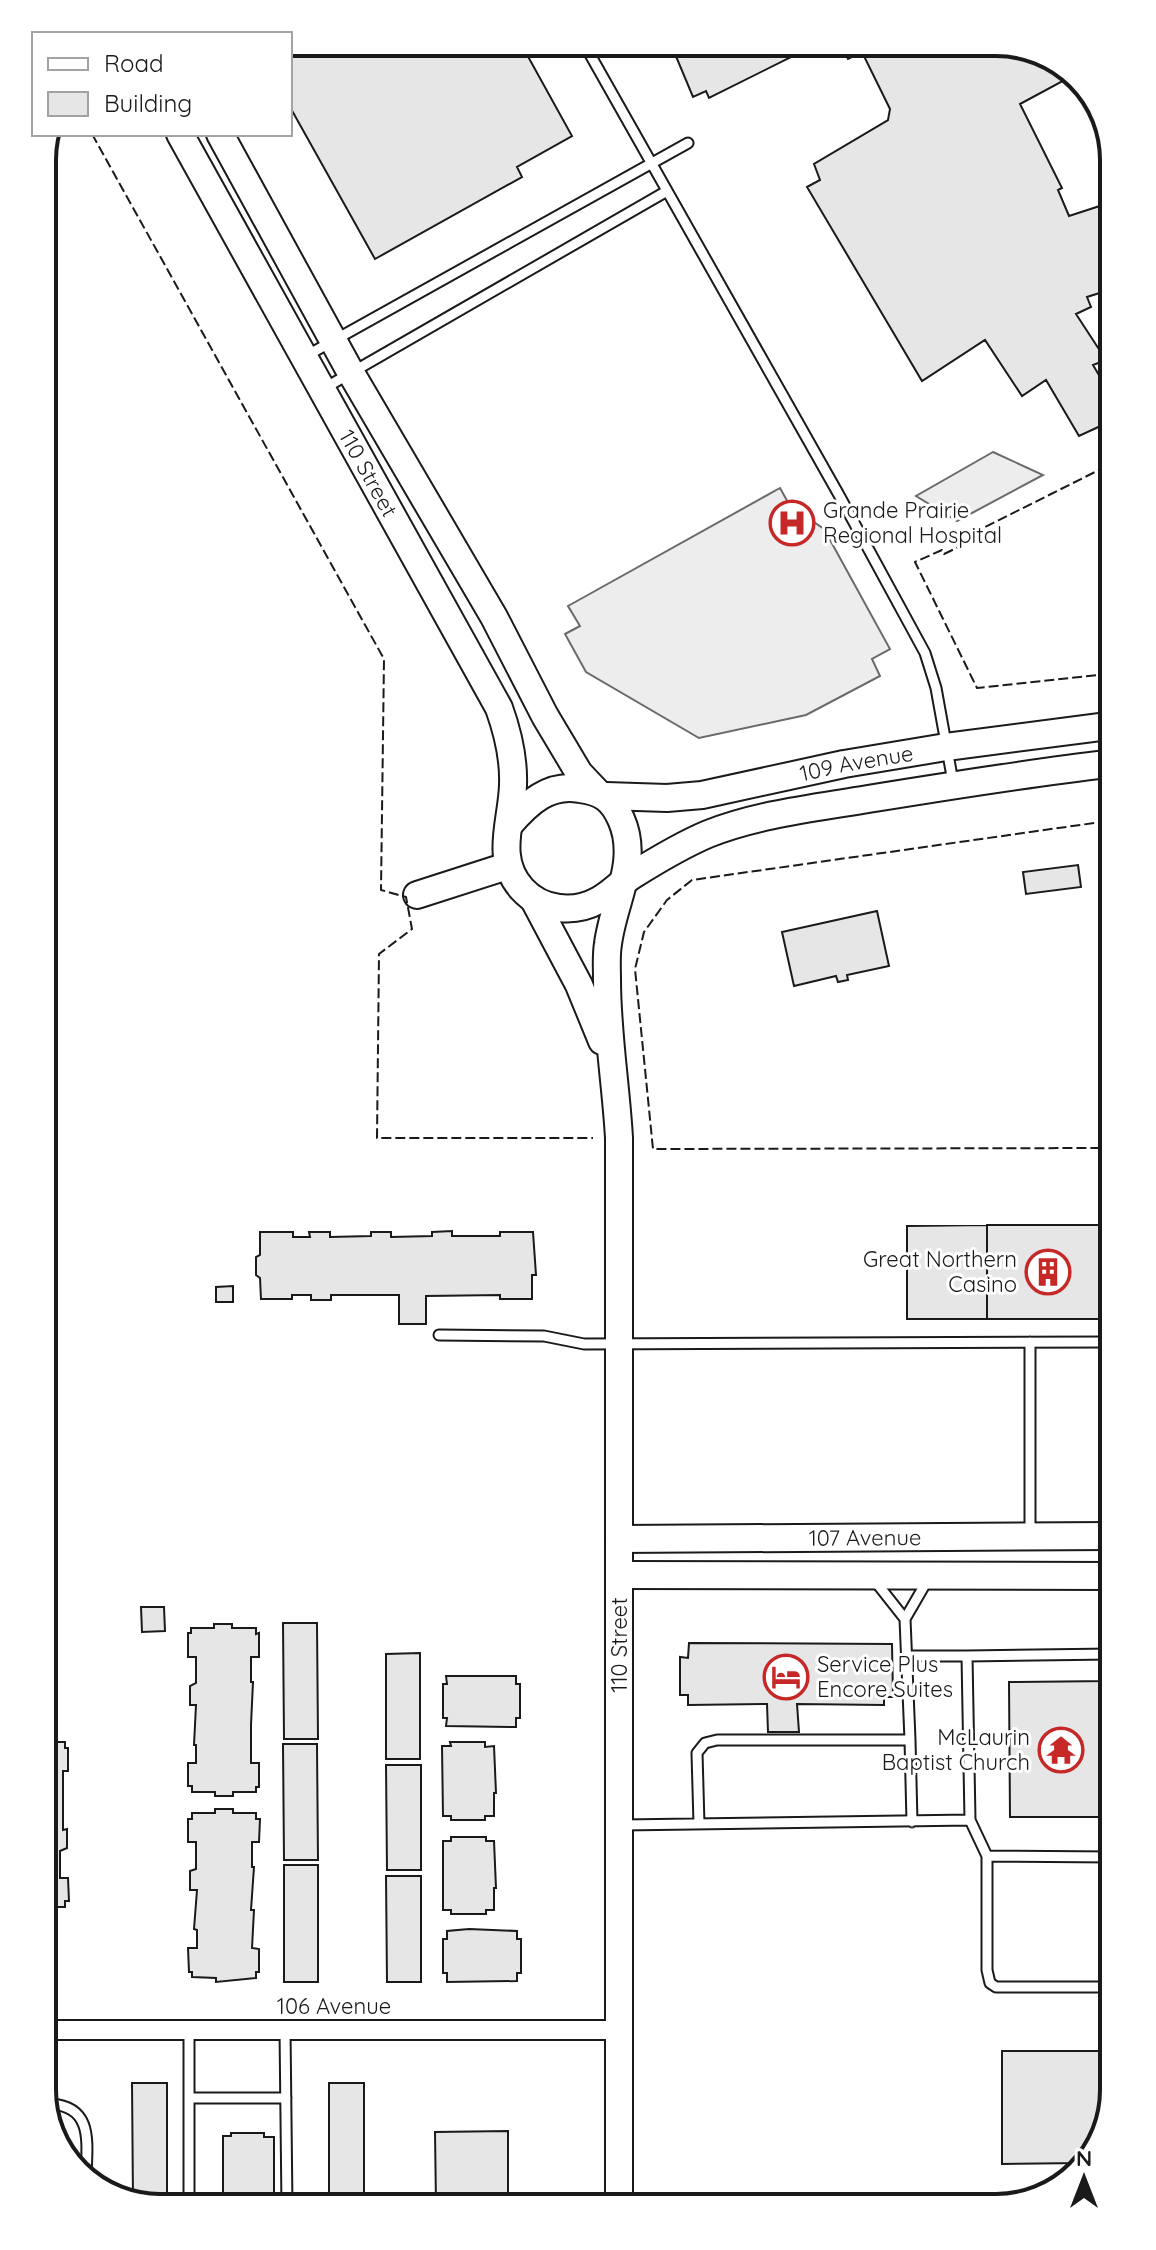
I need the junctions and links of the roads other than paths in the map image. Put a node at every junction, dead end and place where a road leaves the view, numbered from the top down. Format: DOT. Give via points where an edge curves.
graph roads {
  1 [pos="591,56"];
  2 [pos="181,136"];
  3 [pos="221,136"];
  4 [pos="688,143"];
  5 [pos="652,164"];
  6 [pos="667,191"];
  7 [pos="333,341"];
  8 [pos="303,357"];
  9 [pos="351,373"];
  10 [pos="321,390"];
  11 [pos="1100,727"];
  12 [pos="946,747"];
  13 [pos="1100,765"];
  14 [pos="954,785"];
  15 [pos="601,794"];
  16 [pos="509,825"];
  17 [pos="507,866"];
  18 [pos="623,881"];
  19 [pos="417,895"];
  20 [pos="534,900"];
  21 [pos="616,1086"];
  22 [pos="439,1335"];
  23 [pos="1030,1342"];
  24 [pos="1100,1342"];
  25 [pos="618,1344"];
  26 [pos="1030,1535"];
  27 [pos="954,1536"];
  28 [pos="1100,1536"];
  29 [pos="619,1539"];
  30 [pos="619,1575"];
  31 [pos="871,1576"];
  32 [pos="930,1576"];
  33 [pos="1100,1576"];
  34 [pos="905,1619"];
  35 [pos="1100,1654"];
  36 [pos="906,1656"];
  37 [pos="967,1656"];
  38 [pos="910,1740"];
  39 [pos="970,1820"];
  40 [pos="912,1822"];
  41 [pos="699,1824"];
  42 [pos="618,1825"];
  43 [pos="987,1856"];
  44 [pos="1100,1857"];
  45 [pos="1100,1987"];
  46 [pos="56,2030"];
  47 [pos="189,2030"];
  48 [pos="285,2030"];
  49 [pos="617,2030"];
  50 [pos="189,2098"];
  51 [pos="286,2098"];
  52 [pos="58,2105"];
  53 [pos="86,2162"];
  54 [pos="189,2194"];
  55 [pos="287,2194"];
  56 [pos="619,2194"];
  1 -- 5 [label="lane"];
  2 -- 8 [label="street, 110 Street"];
  3 -- 7 [label="street, 110 Street"];
  4 -- 5 [label="lane"];
  5 -- 6 [label="lane"];
  5 -- 7 [label="lane"];
  6 -- 9 [label="lane"];
  6 -- 12 [label="lane" via="925,653"];
  7 -- 8 [label="lane"];
  7 -- 9 [label="street, 110 Street"];
  8 -- 10 [label="street, 110 Street"];
  9 -- 10 [label="lane"];
  9 -- 15 [label="street, 110 Street" via="494,617 559,741 579,773"];
  10 -- 16 [label="street, 110 Street" via="499,708 513,767"];
  11 -- 12 [label="street, 109 Avenue"];
  12 -- 14 [label="lane"];
  12 -- 15 [label="street, 109 Avenue" via="702,795"];
  13 -- 14 [label="street, 109 Avenue"];
  14 -- 18 [label="street, 109 Avenue" via="729,827"];
  15 -- 16 [label="street" via="572,787 552,790 533,799"];
  15 -- 18 [label="street" via="626,830"];
  16 -- 17 [label="street"];
  17 -- 19 [label="street"];
  17 -- 20 [label="street"];
  18 -- 20 [label="street" via="583,907 549,907"];
  18 -- 21 [label="street, 110 Street" via="608,944"];
  20 -- 21 [label="street, 110 Street" via="590,1010"];
  21 -- 25 [label="street, 110 Street"];
  22 -- 25 [label="lane" via="544,1336"];
  23 -- 24 [label="lane"];
  23 -- 25 [label="lane"];
  23 -- 26 [label="lane"];
  25 -- 29 [label="street, 110 Street"];
  26 -- 27 [label="street, 107 Avenue"];
  26 -- 28 [label="street, 107 Avenue"];
  27 -- 29 [label="street, 107 Avenue"];
  27 -- 30 [label="street" via="895,1549 668,1553"];
  29 -- 30 [label="street, 110 Street"];
  30 -- 31 [label="street, 107 Avenue"];
  30 -- 42 [label="street, 110 Street"];
  31 -- 32 [label="street, 107 Avenue"];
  31 -- 34 [label="lane"];
  32 -- 33 [label="street, 107 Avenue"];
  32 -- 34 [label="lane"];
  34 -- 36 [label="lane"];
  35 -- 37 [label="lane"];
  36 -- 37 [label="lane"];
  36 -- 38 [label="lane"];
  37 -- 39 [label="lane"];
  38 -- 40 [label="lane"];
  38 -- 41 [label="lane" via="705,1743 697,1753"];
  39 -- 40 [label="lane"];
  39 -- 43 [label="lane"];
  40 -- 41 [label="lane"];
  41 -- 42 [label="lane"];
  42 -- 49 [label="street, 110 Street"];
  43 -- 44 [label="lane"];
  43 -- 45 [label="lane" via="990,1983"];
  46 -- 47 [label="street, 106 Avenue"];
  47 -- 48 [label="street, 106 Avenue"];
  47 -- 50 [label="lane"];
  48 -- 49 [label="street, 106 Avenue"];
  48 -- 51 [label="lane"];
  49 -- 56 [label="street, 110 Street"];
  50 -- 51 [label="lane"];
  50 -- 54 [label="lane"];
  51 -- 55 [label="lane"];
  52 -- 53 [label="lane" via="81,2117"];
}
